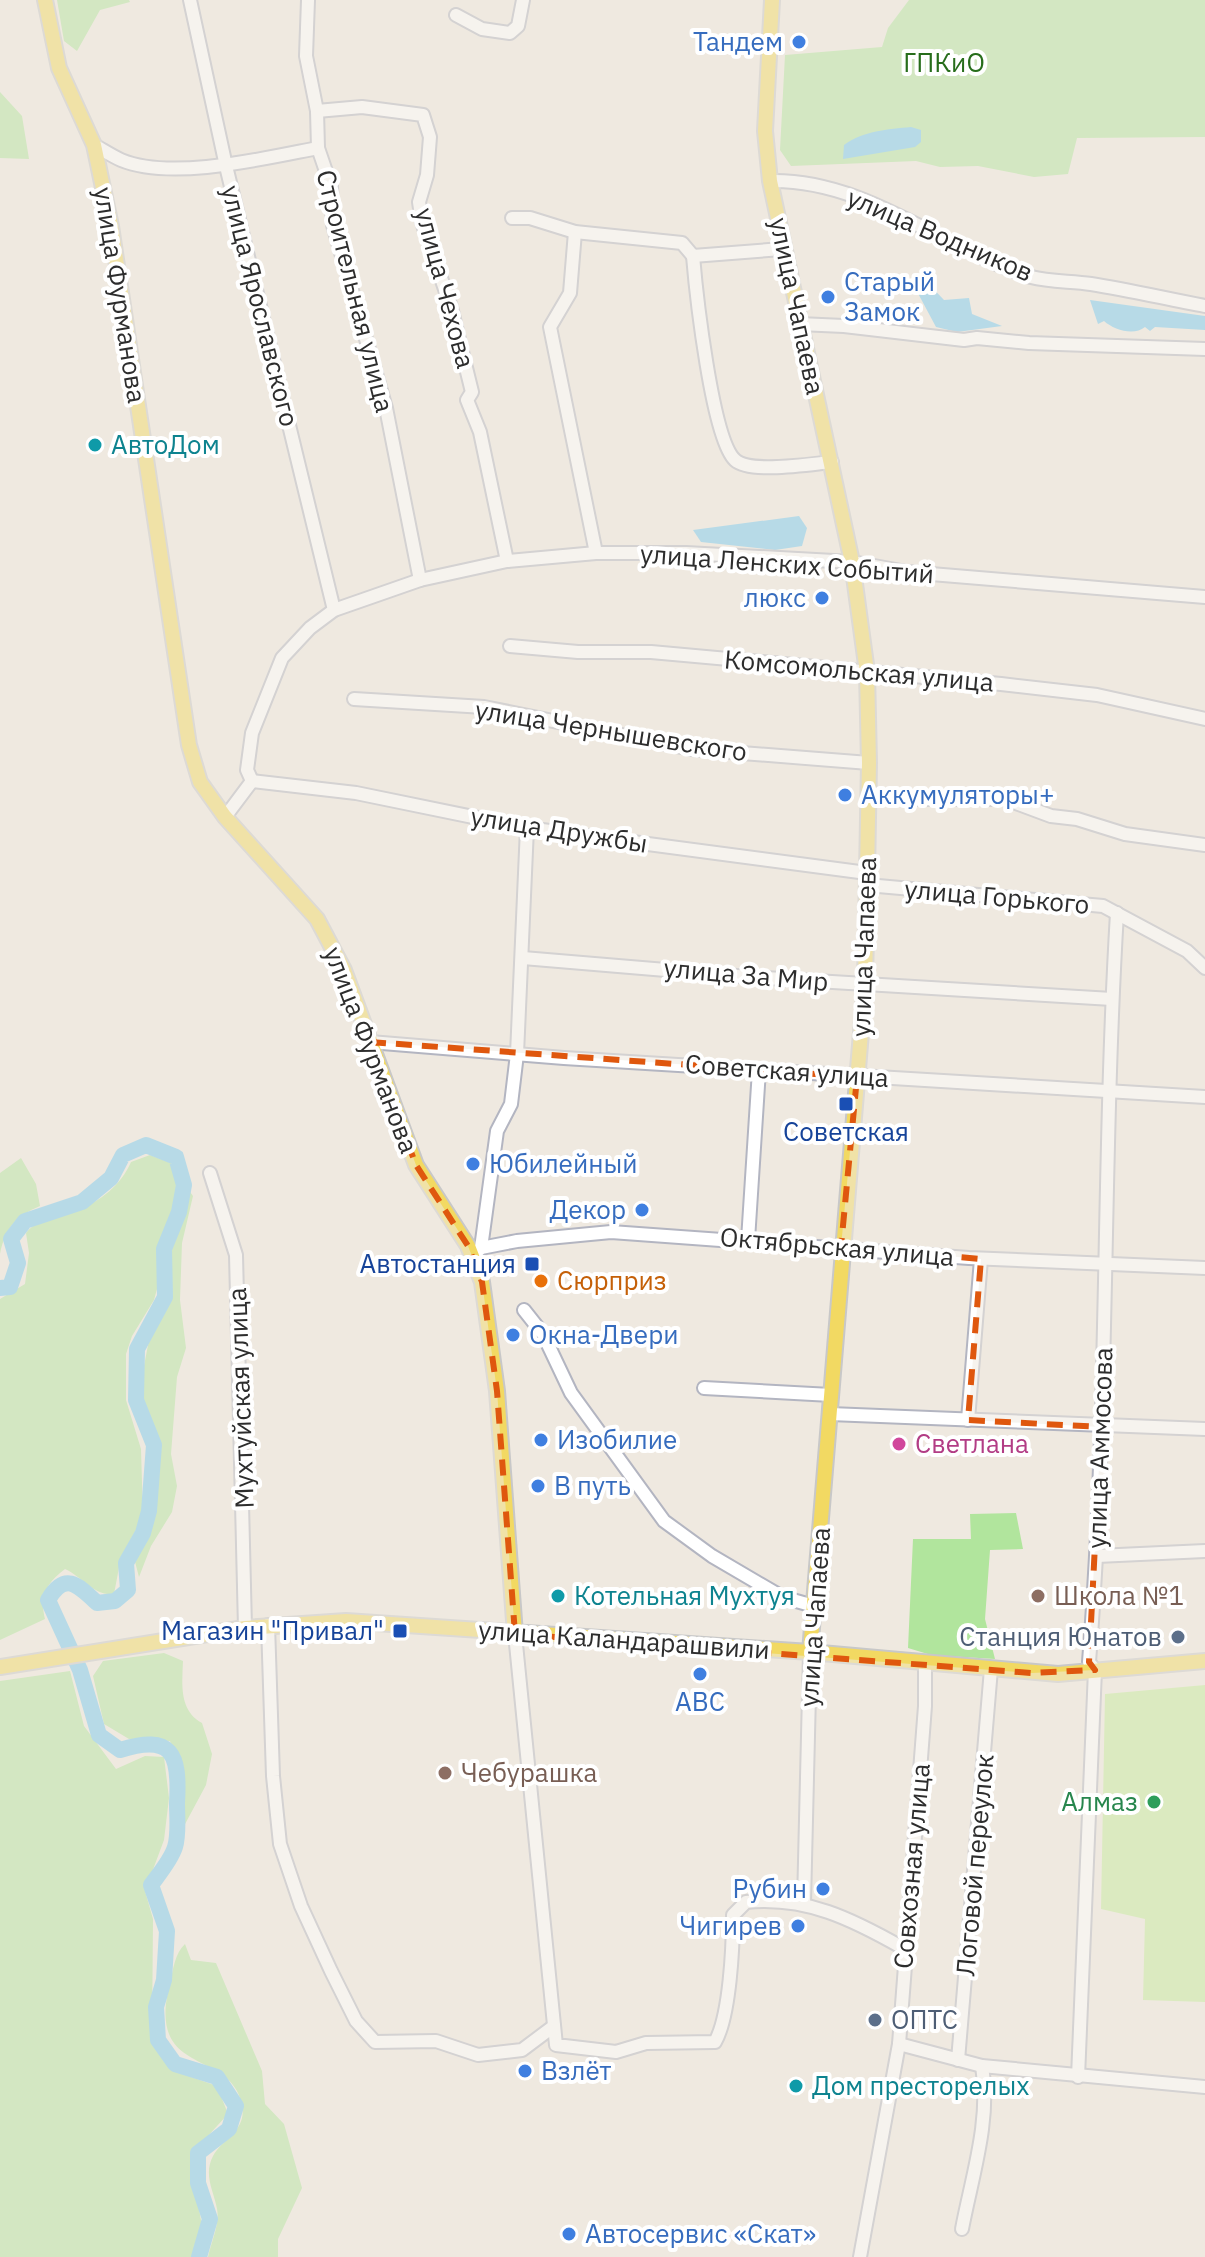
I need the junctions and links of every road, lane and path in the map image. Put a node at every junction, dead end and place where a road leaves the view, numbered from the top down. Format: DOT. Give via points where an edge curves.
graph roads {
  1 [pos="45,0"];
  2 [pos="190,0"];
  3 [pos="308,0"];
  4 [pos="523,0"];
  5 [pos="772,0"];
  6 [pos="456,15"];
  7 [pos="317,111"];
  8 [pos="94,145"];
  9 [pos="318,148"];
  10 [pos="226,166"];
  11 [pos="770,181"];
  12 [pos="512,218"];
  13 [pos="575,232"];
  14 [pos="782,249"];
  15 [pos="693,256"];
  16 [pos="1205,306"];
  17 [pos="799,324"];
  18 [pos="1205,349"];
  19 [pos="832,462"];
  20 [pos="596,553"];
  21 [pos="507,561"];
  22 [pos="852,562"];
  23 [pos="420,580"];
  24 [pos="1205,597"];
  25 [pos="334,610"];
  26 [pos="510,646"];
  27 [pos="867,672"];
  28 [pos="354,699"];
  29 [pos="1205,719"];
  30 [pos="869,763"];
  31 [pos="252,781"];
  32 [pos="868,793"];
  33 [pos="225,817"];
  34 [pos="527,828"];
  35 [pos="1205,845"];
  36 [pos="867,879"];
  37 [pos="1117,913"];
  38 [pos="523,958"];
  39 [pos="1205,968"];
  40 [pos="865,984"];
  41 [pos="1112,999"];
  42 [pos="370,1042"];
  43 [pos="517,1054"];
  44 [pos="759,1070"];
  45 [pos="857,1077"];
  46 [pos="1107,1093"];
  47 [pos="1205,1097"];
  48 [pos="210,1173"];
  49 [pos="748,1240"];
  50 [pos="841,1247"];
  51 [pos="477,1252"];
  52 [pos="981,1259"];
  53 [pos="1105,1262"];
  54 [pos="1205,1268"];
  55 [pos="524,1310"];
  56 [pos="704,1388"];
  57 [pos="831,1395"];
  58 [pos="830,1414"];
  59 [pos="968,1420"];
  60 [pos="1101,1427"];
  61 [pos="1205,1429"];
  62 [pos="1205,1551"];
  63 [pos="1097,1556"];
  64 [pos="814,1606"];
  65 [pos="268,1625"];
  66 [pos="245,1628"];
  67 [pos="515,1634"];
  68 [pos="810,1652"];
  69 [pos="1205,1661"];
  70 [pos="925,1664"];
  71 [pos="0,1667"];
  72 [pos="991,1669"];
  73 [pos="1095,1670"];
  74 [pos="804,1903"];
  75 [pos="903,1948"];
  76 [pos="554,2026"];
  77 [pos="899,2044"];
  78 [pos="958,2060"];
  79 [pos="982,2066"];
  80 [pos="1078,2077"];
  81 [pos="1205,2087"];
  82 [pos="962,2229"];
  83 [pos="860,2257"];
  1 -- 8 [label="main road, улица Фурманова" via="59,68"];
  2 -- 10 [label="street, улица Ярославского"];
  3 -- 7 [label="street, Строительная улица" via="306,56"];
  4 -- 6 [label="street" via="518,26 510,33 482,29"];
  5 -- 11 [label="main road, улица Чапаева" via="765,131"];
  7 -- 9 [label="street, Строительная улица"];
  7 -- 21 [label="street, улица Чехова" via="362,107 423,115 430,137 419,202 422,222 462,344 472,392 467,400 480,432"];
  8 -- 10 [label="street" via="122,161 152,167"];
  8 -- 33 [label="main road, улица Фурманова" via="111,226 179,696 200,782"];
  9 -- 10 [label="street"];
  9 -- 23 [label="street, Строительная улица" via="331,186 333,225 386,408"];
  10 -- 25 [label="street, улица Ярославского"];
  11 -- 14 [label="main road, улица Чапаева"];
  11 -- 16 [label="street, улица Водников" via="809,184 889,208 959,248 1033,277"];
  12 -- 13 [label="street"];
  13 -- 15 [label="street" via="682,243"];
  13 -- 20 [label="street" via="570,293 550,327"];
  14 -- 15 [label="street"];
  14 -- 17 [label="main road, улица Чапаева"];
  15 -- 19 [label="street" via="714,406 736,461 750,467"];
  17 -- 18 [label="street" via="964,340"];
  17 -- 19 [label="main road, улица Чапаева"];
  19 -- 22 [label="main road, улица Чапаева"];
  20 -- 21 [label="street, улица Ленских Событий"];
  20 -- 22 [label="street, улица Ленских Событий"];
  21 -- 23 [label="street, улица Ленских Событий"];
  22 -- 24 [label="street, улица Ленских Событий" via="907,572"];
  22 -- 27 [label="main road, улица Чапаева"];
  23 -- 25 [label="street, улица Ленских Событий"];
  25 -- 31 [label="street, улица Ленских Событий" via="282,658 252,733 247,770"];
  26 -- 27 [label="street, Комсомольская улица" via="651,652"];
  27 -- 29 [label="street, Комсомольская улица" via="1097,695"];
  27 -- 30 [label="main road, улица Чапаева"];
  28 -- 30 [label="street, улица Чернышевского" via="484,707 691,749"];
  30 -- 32 [label="main road, улица Чапаева"];
  31 -- 33 [label="street"];
  31 -- 34 [label="street, улица Дружбы" via="356,793"];
  32 -- 35 [label="street" via="906,799 1005,799 1125,834"];
  32 -- 36 [label="main road, улица Чапаева"];
  33 -- 42 [label="main road, улица Фурманова" via="317,919 344,970"];
  34 -- 36 [label="street, улица Дружбы"];
  34 -- 38 [label="street"];
  36 -- 37 [label="street, улица Горького" via="1103,906"];
  36 -- 40 [label="main road, улица Чапаева"];
  37 -- 39 [label="street, улица Горького" via="1187,951"];
  37 -- 41 [label="street, улица Аммосова"];
  38 -- 40 [label="street, улица За Мир"];
  38 -- 43 [label="street"];
  40 -- 41 [label="street, улица За Мир"];
  40 -- 45 [label="main road, улица Чапаева"];
  41 -- 46 [label="street, улица Аммосова"];
  42 -- 43 [label="street, Советская улица"];
  42 -- 51 [label="main road, улица Фурманова" via="416,1165"];
  43 -- 44 [label="street, Советская улица"];
  43 -- 51 [label="street" via="511,1104 497,1131"];
  44 -- 45 [label="street, Советская улица"];
  44 -- 49 [label="street"];
  45 -- 46 [label="street, Советская улица"];
  45 -- 50 [label="main road, улица Чапаева"];
  46 -- 47 [label="street, Советская улица"];
  46 -- 53 [label="street, улица Аммосова"];
  48 -- 66 [label="street, Мухтуйская улица" via="236,1255"];
  49 -- 50 [label="street, Октябрьская улица"];
  49 -- 51 [label="street, Октябрьская улица" via="611,1232 517,1241"];
  50 -- 52 [label="street, Октябрьская улица"];
  50 -- 57 [label="main road, улица Чапаева"];
  51 -- 67 [label="main road, улица Фурманова" via="497,1391"];
  52 -- 53 [label="street, Октябрьская улица"];
  52 -- 59 [label="street"];
  53 -- 54 [label="street, Октябрьская улица"];
  53 -- 60 [label="street, улица Аммосова"];
  55 -- 64 [label="street" via="543,1334 571,1393 664,1521 770,1590"];
  56 -- 57 [label="street"];
  57 -- 58 [label="main road, улица Чапаева"];
  58 -- 59 [label="street"];
  58 -- 64 [label="main road, улица Чапаева"];
  59 -- 60 [label="street"];
  60 -- 61 [label="street"];
  60 -- 63 [label="street, улица Аммосова"];
  62 -- 63 [label="street"];
  63 -- 73 [label="street, улица Аммосова" via="1089,1662"];
  64 -- 68 [label="main road, улица Чапаева"];
  65 -- 66 [label="main road, улица Каландарашвили"];
  65 -- 67 [label="main road, улица Каландарашвили" via="346,1621"];
  65 -- 76 [label="street" via="280,1844 301,1906 356,2021 375,2042 436,2041 478,2055 522,2050"];
  66 -- 71 [label="main road, улица Каландарашвили"];
  67 -- 68 [label="main road, улица Каландарашвили"];
  67 -- 76 [label="street, улица Фурманова"];
  68 -- 70 [label="main road, улица Каландарашвили"];
  68 -- 74 [label="street, улица Чапаева"];
  69 -- 73 [label="main road, улица Каландарашвили"];
  70 -- 72 [label="main road, улица Каландарашвили"];
  70 -- 75 [label="street, Совхозная улица"];
  72 -- 73 [label="main road, улица Каландарашвили" via="1058,1674"];
  72 -- 78 [label="street, Логовой переулок"];
  73 -- 80 [label="street, улица Аммосова"];
  74 -- 75 [label="street" via="851,1919"];
  74 -- 76 [label="street, улица Фурманова" via="746,1902 733,1915 732,1967 715,2042 646,2043 616,2052 556,2045"];
  75 -- 77 [label="street, Совхозная улица"];
  77 -- 78 [label="street"];
  77 -- 83 [label="street, Совхозная улица"];
  78 -- 79 [label="street"];
  79 -- 80 [label="street"];
  79 -- 82 [label="street" via="983,2109"];
  80 -- 81 [label="street"];
}
